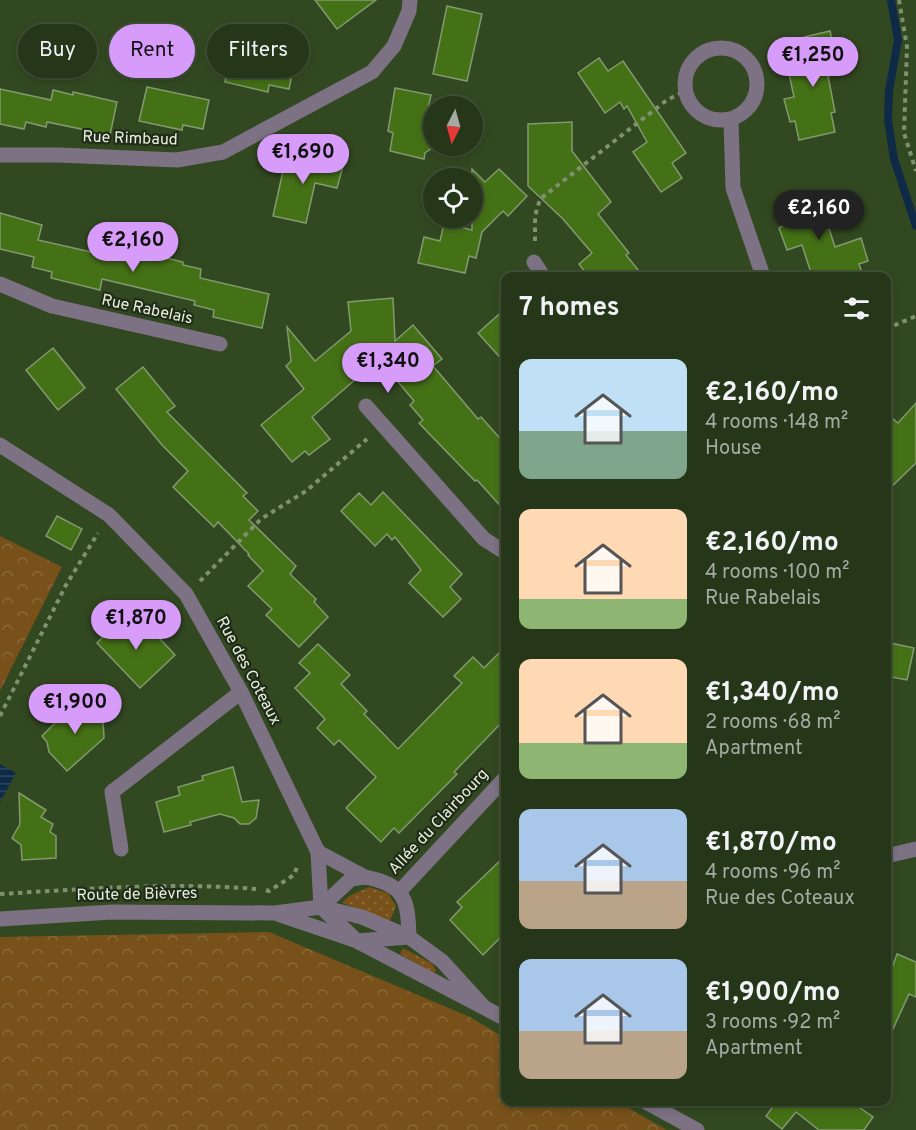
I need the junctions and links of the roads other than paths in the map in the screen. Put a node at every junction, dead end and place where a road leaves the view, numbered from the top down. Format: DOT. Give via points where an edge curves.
graph roads {
  1 [pos="410,0"];
  2 [pos="731,120"];
  3 [pos="0,155"];
  4 [pos="534,262"];
  5 [pos="540,272"];
  6 [pos="762,272"];
  7 [pos="0,284"];
  8 [pos="220,344"];
  9 [pos="366,406"];
  10 [pos="0,445"];
  11 [pos="501,550"];
  12 [pos="242,692"];
  13 [pos="501,782"];
  14 [pos="121,849"];
  15 [pos="916,849"];
  16 [pos="318,852"];
  17 [pos="891,855"];
  18 [pos="365,877"];
  19 [pos="399,892"];
  20 [pos="321,907"];
  21 [pos="275,913"];
  22 [pos="0,919"];
  23 [pos="409,937"];
  24 [pos="357,941"];
  25 [pos="483,1006"];
  26 [pos="501,1016"];
  27 [pos="653,1106"];
  28 [pos="697,1130"];
  1 -- 3 [label="street, Rue Rimbaud" via="394,46 372,72 223,152 177,160"];
  2 -- 2 [label="street" via="746,111 757,94 756,73 748,59 735,50 720,47 704,51 692,62 685,92 701,115 716,121"];
  2 -- 6 [label="street" via="733,188"];
  4 -- 5 [label="street"];
  7 -- 8 [label="street, Rue Rabelais" via="52,306"];
  9 -- 11 [label="street" via="484,539"];
  10 -- 12 [label="street, Rue des Coteaux" via="109,515 186,594"];
  12 -- 14 [label="street" via="112,792"];
  12 -- 16 [label="street, Rue des Coteaux"];
  13 -- 19 [label="street, Allée du Clairbourg"];
  15 -- 17 [label="street"];
  16 -- 18 [label="street"];
  16 -- 20 [label="street, Rue des Coteaux"];
  18 -- 19 [label="street" via="385,881"];
  18 -- 20 [label="street" via="351,879"];
  19 -- 23 [label="street" via="409,908"];
  20 -- 21 [label="street, Route de Bièvres"];
  20 -- 23 [label="street, Route de Bièvres" via="362,917"];
  20 -- 24 [label="street"];
  21 -- 22 [label="street, Route de Bièvres" via="112,912"];
  21 -- 24 [label="street, Route de Bièvres"];
  23 -- 24 [label="street"];
  23 -- 25 [label="street, Route de Bièvres" via="442,961"];
  24 -- 25 [label="street, Route de Bièvres"];
  25 -- 26 [label="street, Route de Bièvres"];
  27 -- 28 [label="street"];
}
